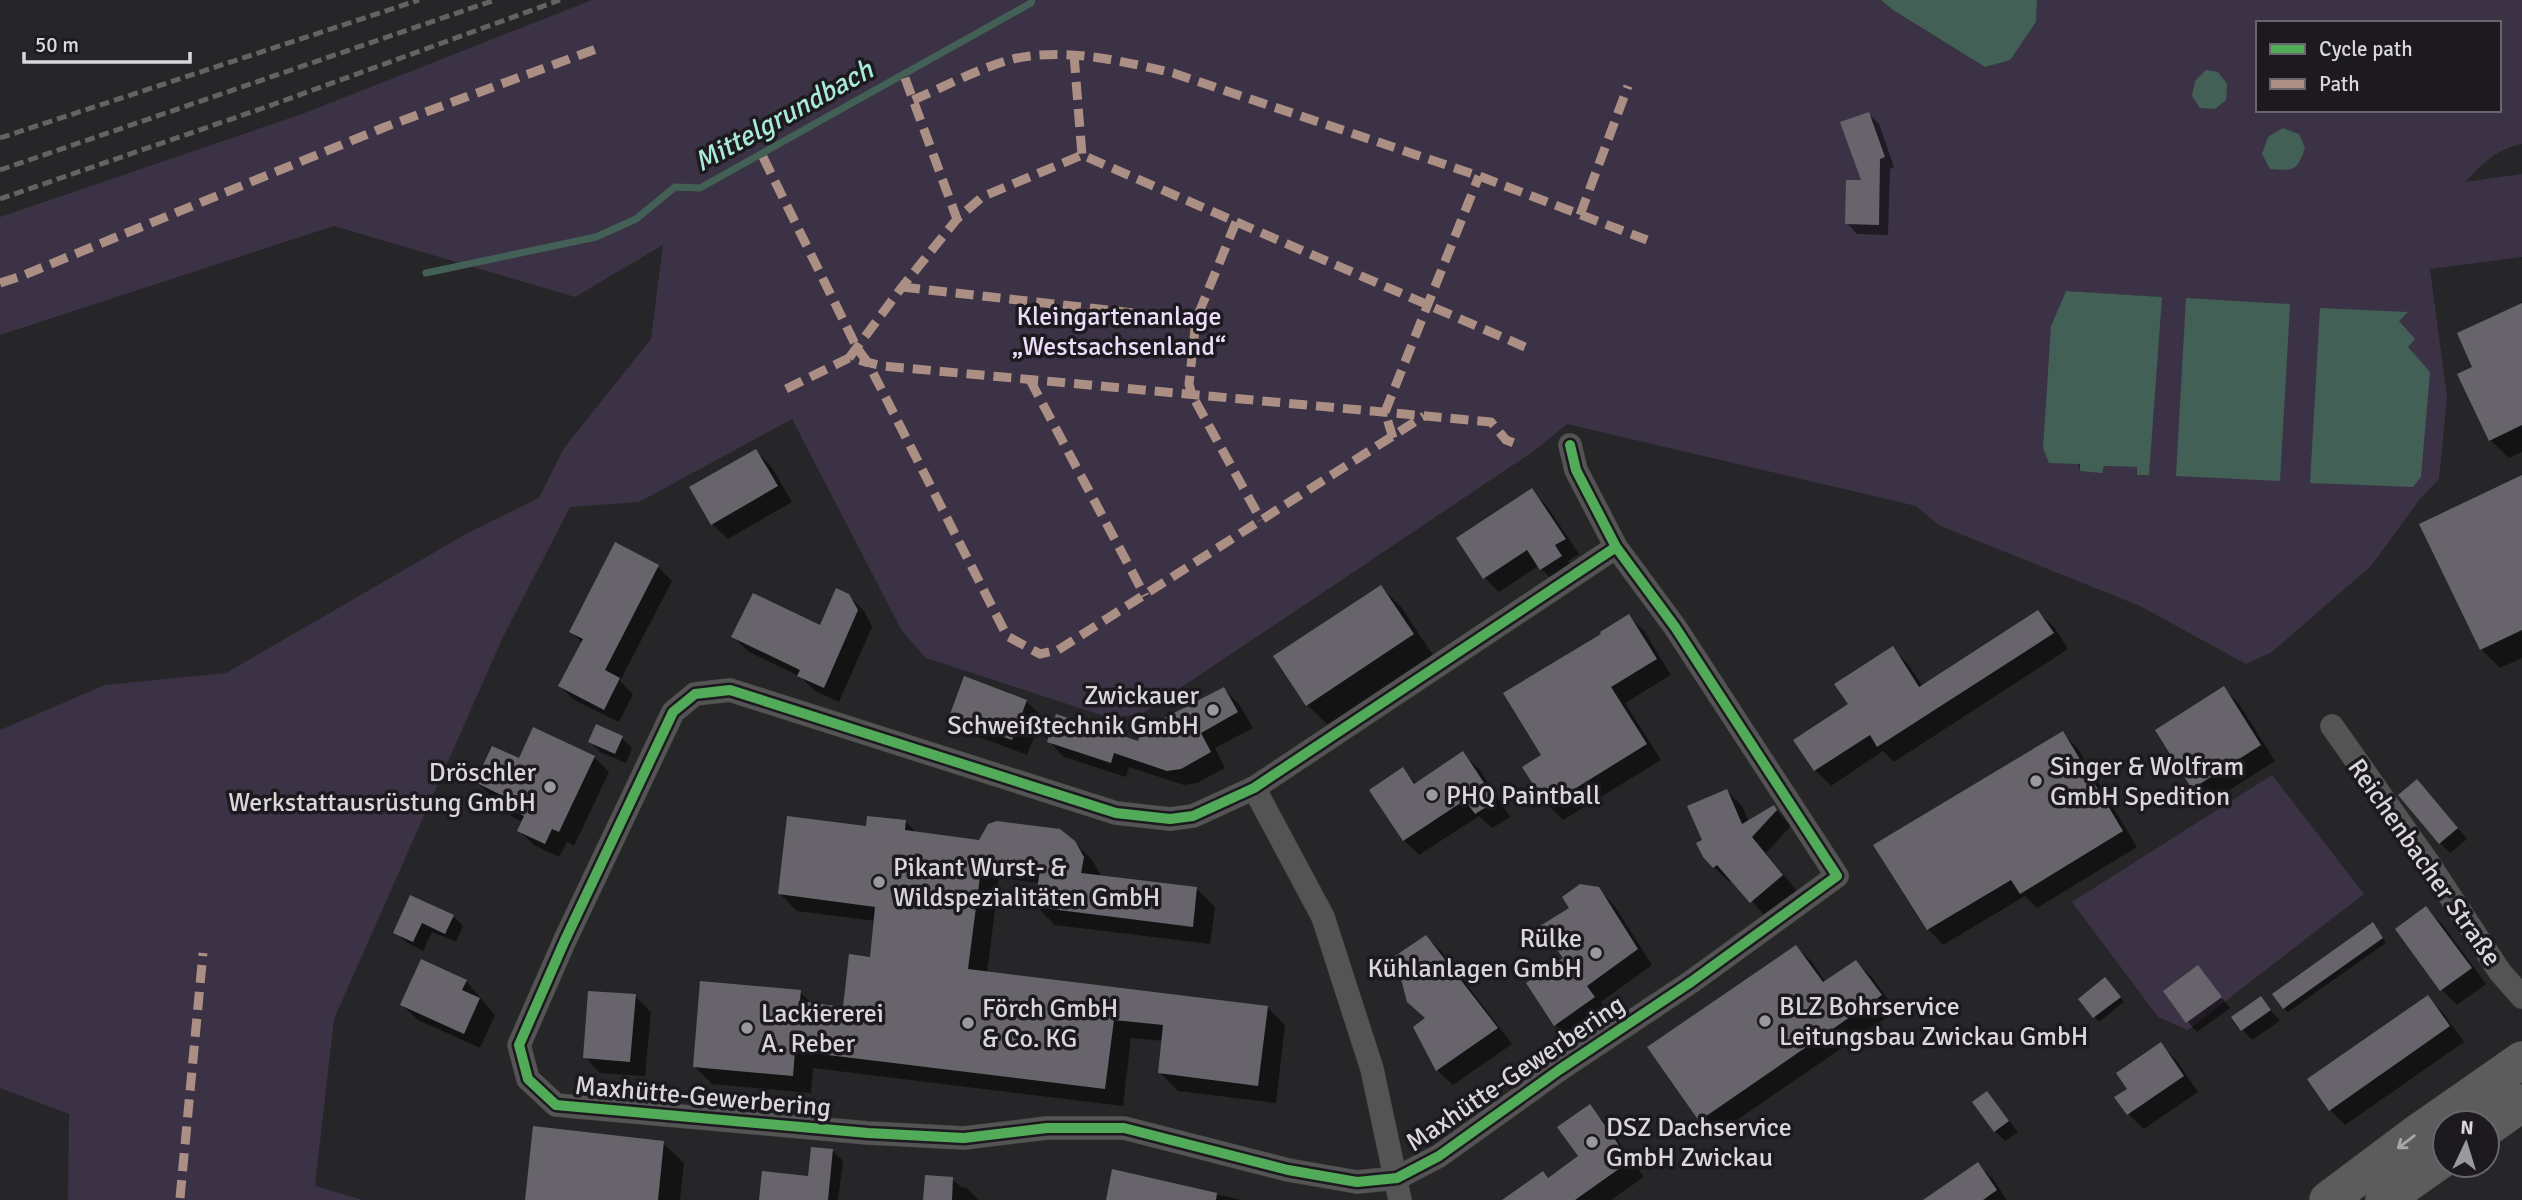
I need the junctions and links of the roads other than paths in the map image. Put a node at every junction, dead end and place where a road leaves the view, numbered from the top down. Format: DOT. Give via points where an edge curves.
graph roads {
  1 [pos="1570,445"];
  2 [pos="1616,547"];
  3 [pos="2332,726"];
  4 [pos="1254,788"];
  5 [pos="2522,997"];
  6 [pos="2522,1060"];
  7 [pos="2522,1103"];
  8 [pos="2501,1118"];
  9 [pos="2431,1167"];
  10 [pos="1398,1189"];
  11 [pos="2328,1200"];
  12 [pos="2384,1200"];
  1 -- 2 [label="street, Maxhütte-Gewerbering" via="1581,482"];
  2 -- 4 [label="street, Maxhütte-Gewerbering"];
  2 -- 10 [label="street, Maxhütte-Gewerbering" via="1675,627 1837,876"];
  3 -- 5 [label="street, Reichenbacher Straße" via="2500,972"];
  4 -- 10 [label="street, Maxhütte-Gewerbering" via="1323,917 1372,1069"];
  4 -- 10 [label="street, Maxhütte-Gewerbering" via="1193,816 1170,819 1116,813 730,690 695,694 673,712 519,1045 528,1079 556,1105 868,1133 964,1138 1047,1128 1124,1128 1288,1170"];
  6 -- 11 [label="main road, one-way"];
  7 -- 8 [label="main road"];
  9 -- 12 [label="main road"];
}
